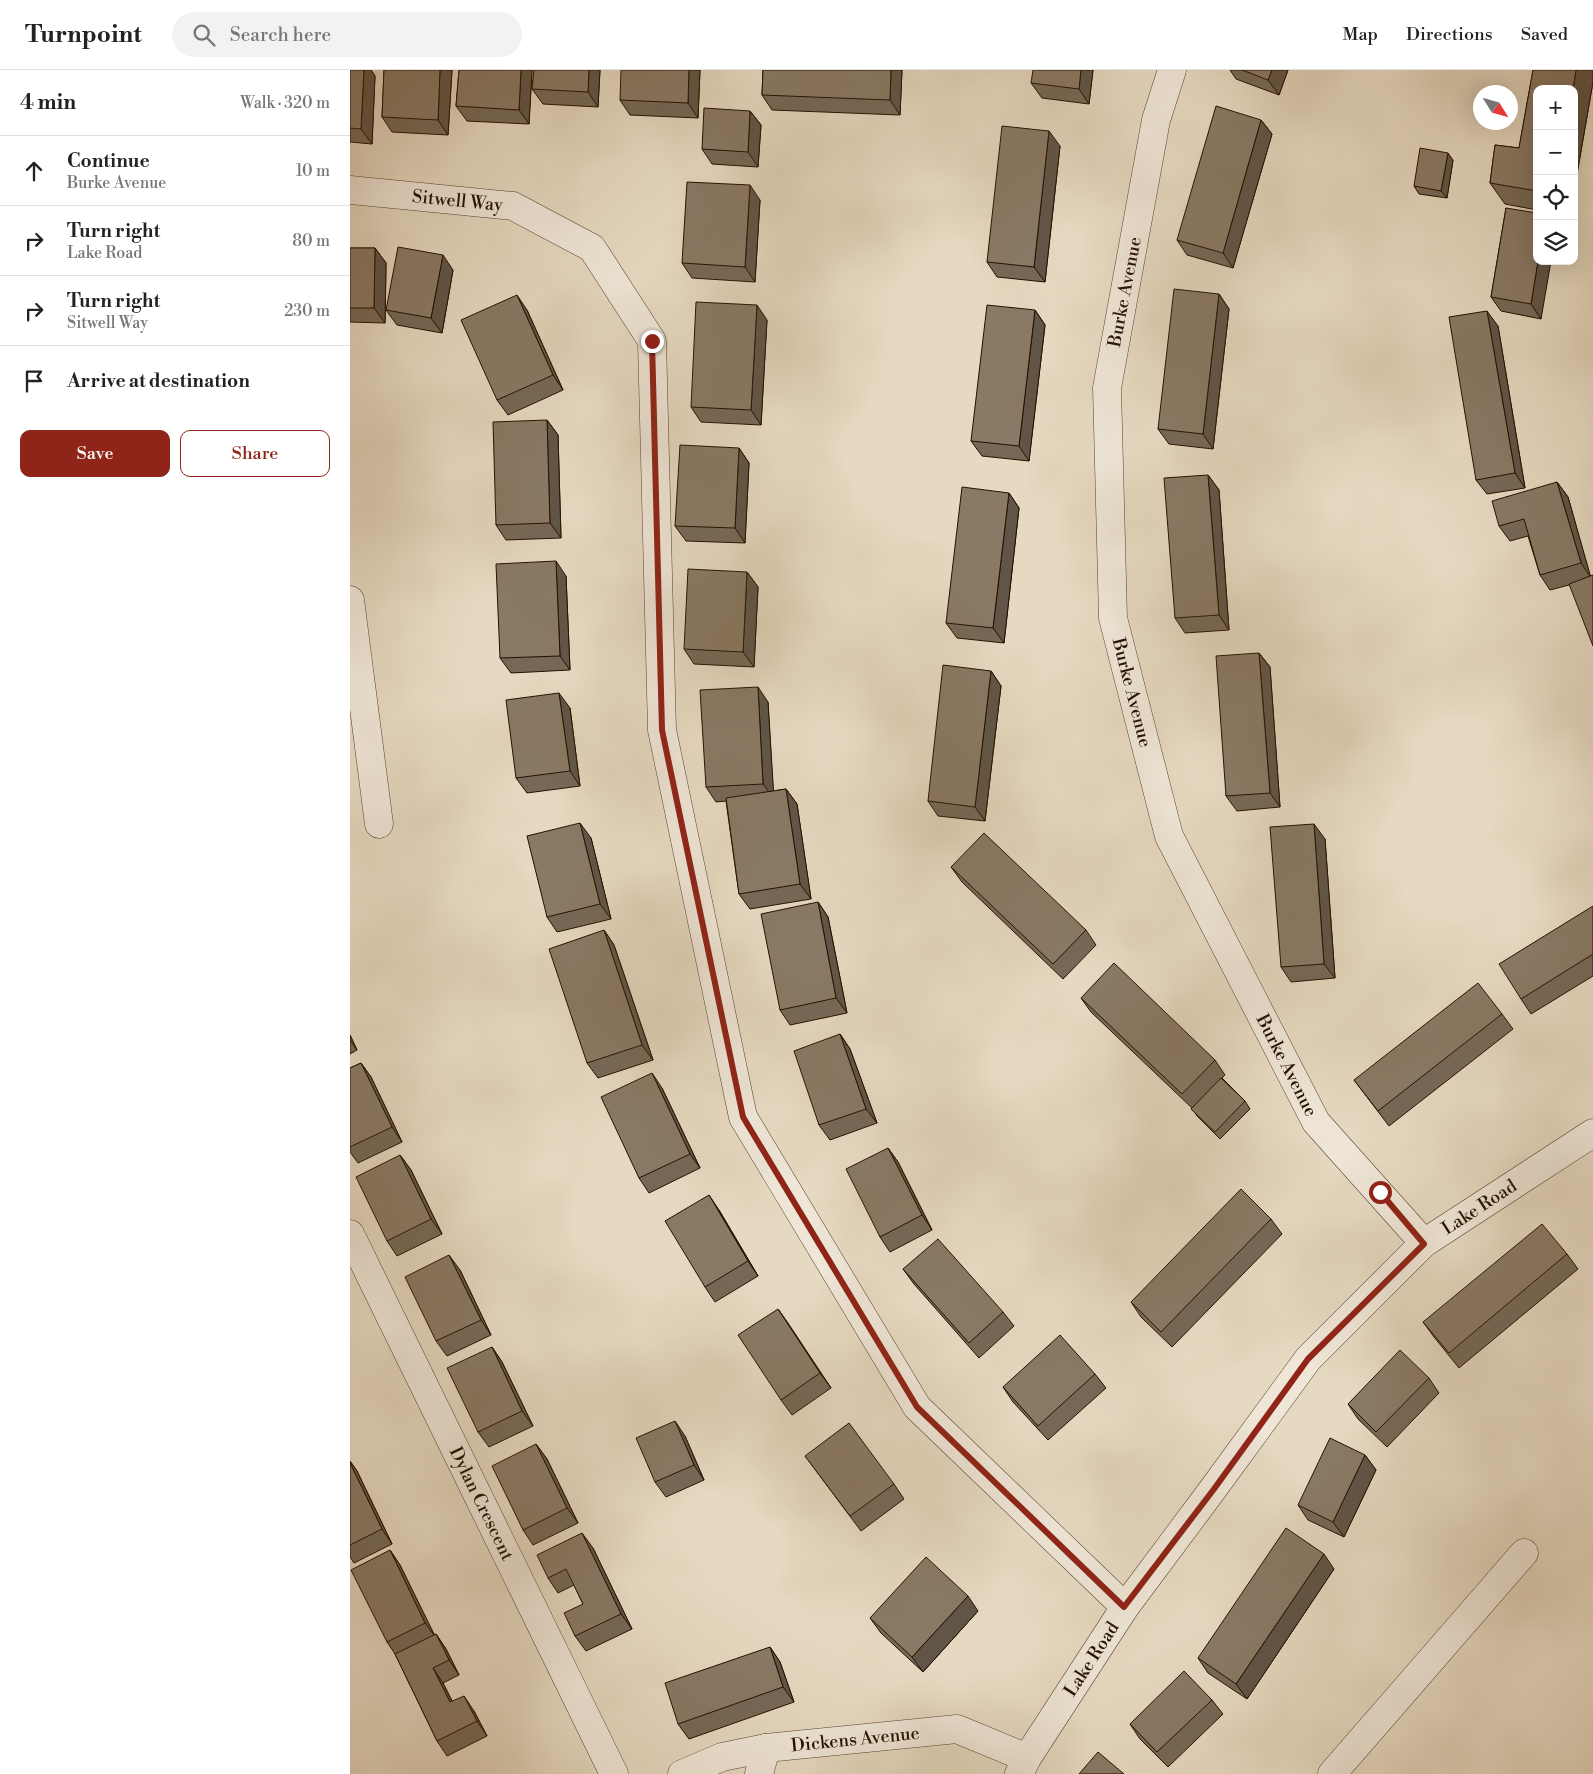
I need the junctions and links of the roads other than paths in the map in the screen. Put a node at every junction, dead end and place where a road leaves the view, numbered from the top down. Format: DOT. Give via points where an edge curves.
graph roads {
  1 [pos="1172,70"];
  2 [pos="350,190"];
  3 [pos="350,600"];
  4 [pos="379,824"];
  5 [pos="1593,1133"];
  6 [pos="350,1234"];
  7 [pos="1424,1244"];
  8 [pos="1524,1553"];
  9 [pos="1124,1607"];
  10 [pos="766,1748"];
  11 [pos="1023,1766"];
  12 [pos="614,1774"];
  13 [pos="682,1774"];
  14 [pos="759,1774"];
  15 [pos="1332,1774"];
  1 -- 7 [label="street, Burke Avenue" via="1156,120 1107,388 1113,618 1169,836 1316,1122"];
  2 -- 9 [label="street, Sitwell Way" via="513,206 592,248 652,341 662,730 743,1117 917,1407"];
  3 -- 4 [label="street"];
  5 -- 7 [label="street, Lake Road"];
  6 -- 12 [label="street, Dylan Crescent"];
  7 -- 9 [label="street, Lake Road" via="1308,1359"];
  8 -- 15 [label="street"];
  9 -- 11 [label="street, Lake Road"];
  10 -- 11 [label="street, Dickens Avenue" via="957,1729"];
  10 -- 13 [label="street, Dickens Avenue" via="722,1757"];
  10 -- 14 [label="street"];
}
